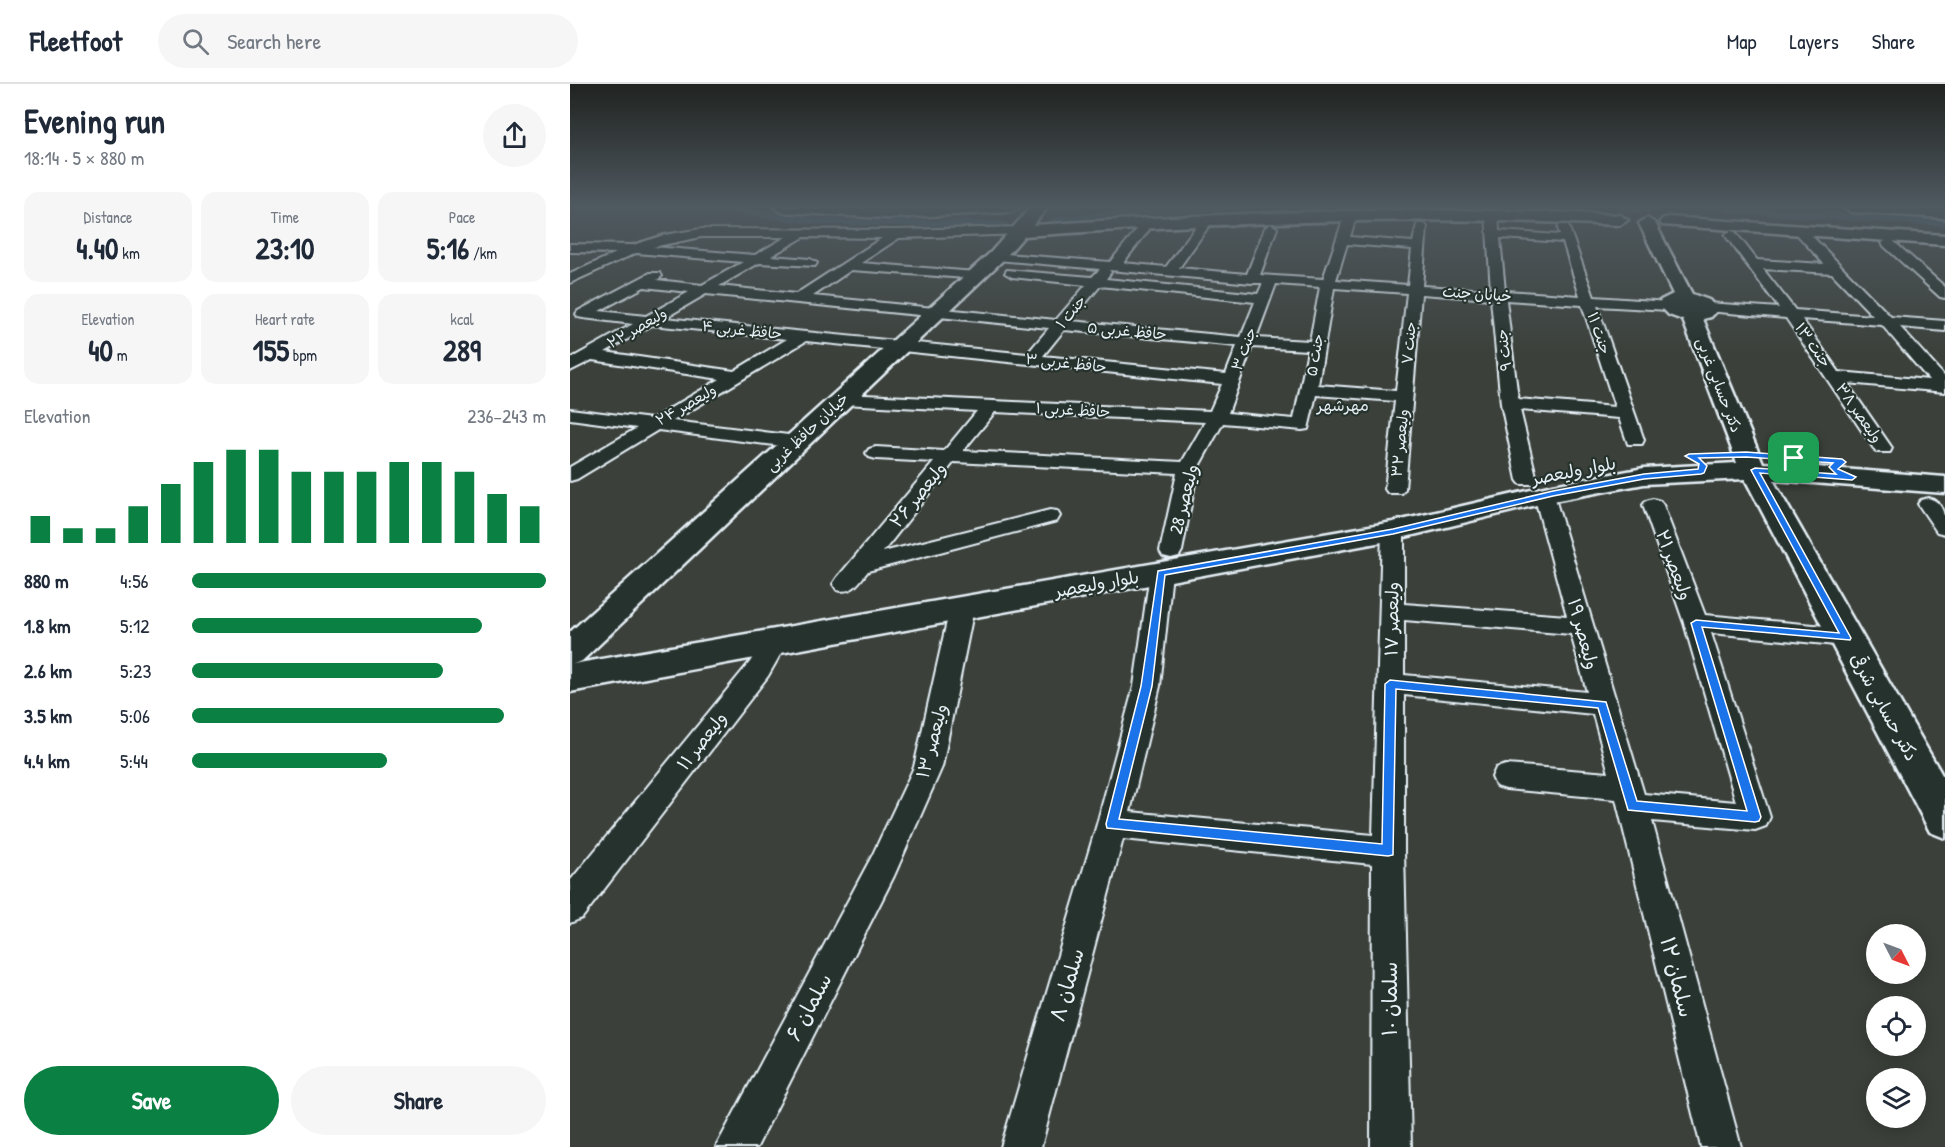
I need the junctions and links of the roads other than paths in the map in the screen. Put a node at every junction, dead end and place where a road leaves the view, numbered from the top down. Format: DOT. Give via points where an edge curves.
graph roads {
  1 [pos="618,257"];
  2 [pos="693,257"];
  3 [pos="736,257"];
  4 [pos="863,257"];
  5 [pos="996,257"];
  6 [pos="1120,257"];
  7 [pos="1180,257"];
  8 [pos="1260,257"];
  9 [pos="1337,257"];
  10 [pos="1418,257"];
  11 [pos="1495,257"];
  12 [pos="1573,257"];
  13 [pos="1663,257"];
  14 [pos="1747,257"];
  15 [pos="1826,257"];
  16 [pos="1903,257"];
  17 [pos="757,258"];
  18 [pos="810,263"];
  19 [pos="1753,264"];
  20 [pos="1112,265"];
  21 [pos="849,266"];
  22 [pos="985,267"];
  23 [pos="1838,269"];
  24 [pos="1170,271"];
  25 [pos="1924,276"];
  26 [pos="1945,277"];
  27 [pos="570,279"];
  28 [pos="1252,279"];
  29 [pos="1271,280"];
  30 [pos="1096,282"];
  31 [pos="643,283"];
  32 [pos="1328,284"];
  33 [pos="704,289"];
  34 [pos="1414,290"];
  35 [pos="1945,294"];
  36 [pos="1498,295"];
  37 [pos="800,298"];
  38 [pos="1264,299"];
  39 [pos="1588,302"];
  40 [pos="1688,307"];
  41 [pos="937,311"];
  42 [pos="1791,314"];
  43 [pos="576,318"];
  44 [pos="649,321"];
  45 [pos="1887,322"];
  46 [pos="1060,325"];
  47 [pos="1945,326"];
  48 [pos="804,336"];
  49 [pos="1247,342"];
  50 [pos="900,346"];
  51 [pos="1317,346"];
  52 [pos="590,355"];
  53 [pos="1032,360"];
  54 [pos="570,366"];
  55 [pos="737,376"];
  56 [pos="1834,377"];
  57 [pos="1232,380"];
  58 [pos="1945,387"];
  59 [pos="1309,389"];
  60 [pos="1405,397"];
  61 [pos="843,399"];
  62 [pos="1510,404"];
  63 [pos="990,406"];
  64 [pos="1624,412"];
  65 [pos="570,414"];
  66 [pos="1217,417"];
  67 [pos="652,425"];
  68 [pos="1302,425"];
  69 [pos="1635,440"];
  70 [pos="797,442"];
  71 [pos="1883,448"];
  72 [pos="876,453"];
  73 [pos="949,457"];
  74 [pos="1750,462"];
  75 [pos="1188,468"];
  76 [pos="1847,469"];
  77 [pos="1945,470"];
  78 [pos="570,475"];
  79 [pos="1536,488"];
  80 [pos="1395,489"];
  81 [pos="1936,494"];
  82 [pos="1653,506"];
  83 [pos="1050,516"];
  84 [pos="1945,527"];
  85 [pos="1393,531"];
  86 [pos="1166,562"];
  87 [pos="859,566"];
  88 [pos="845,584"];
  89 [pos="962,608"];
  90 [pos="1392,611"];
  91 [pos="1696,623"];
  92 [pos="1581,626"];
  93 [pos="1846,638"];
  94 [pos="776,641"];
  95 [pos="570,654"];
  96 [pos="570,678"];
  97 [pos="1390,684"];
  98 [pos="1602,705"];
  99 [pos="1506,777"];
  100 [pos="1630,797"];
  101 [pos="1940,802"];
  102 [pos="1112,824"];
  103 [pos="1388,851"];
  104 [pos="882,866"];
  105 [pos="570,908"];
  106 [pos="736,1147"];
  107 [pos="1021,1147"];
  108 [pos="1391,1147"];
  109 [pos="1720,1147"];
  1 -- 27 [label="street"];
  2 -- 31 [label="street"];
  3 -- 17 [label="street"];
  4 -- 21 [label="street"];
  5 -- 22 [label="main road, خیابان حافظ غربی"];
  6 -- 20 [label="street, جنت ۱"];
  7 -- 24 [label="street"];
  8 -- 28 [label="street"];
  9 -- 32 [label="street, جنت ۵"];
  10 -- 34 [label="street, جنت ۷"];
  11 -- 36 [label="street, جنت ۹"];
  12 -- 39 [label="street, جنت ۱۱"];
  13 -- 40 [label="main road, دکتر حسابی غربی"];
  14 -- 19 [label="street, جنت ۱۳"];
  15 -- 23 [label="street"];
  16 -- 25 [label="street"];
  17 -- 18 [label="street"];
  17 -- 33 [label="street, ولیعصر ۲۲"];
  19 -- 23 [label="street"];
  19 -- 42 [label="street, جنت ۱۳"];
  20 -- 22 [label="street, خیابان جنت"];
  20 -- 24 [label="street, خیابان جنت"];
  20 -- 30 [label="street, جنت ۱"];
  21 -- 22 [label="street"];
  21 -- 37 [label="street"];
  22 -- 30 [label="street"];
  22 -- 41 [label="main road, خیابان حافظ غربی"];
  23 -- 45 [label="street"];
  24 -- 28 [label="street, خیابان جنت"];
  25 -- 26 [label="street"];
  25 -- 35 [label="street"];
  28 -- 29 [label="street, خیابان جنت"];
  29 -- 32 [label="street, خیابان جنت"];
  29 -- 38 [label="street, جنت ۳"];
  30 -- 38 [label="street"];
  30 -- 46 [label="street, جنت ۱"];
  31 -- 33 [label="street, حافظ غربی ۵"];
  31 -- 43 [label="street"];
  32 -- 34 [label="street, خیابان جنت"];
  32 -- 51 [label="street, جنت ۵"];
  33 -- 37 [label="street, حافظ غربی ۵"];
  33 -- 44 [label="street, ولیعصر ۲۲"];
  34 -- 36 [label="street, خیابان جنت"];
  34 -- 60 [label="street, جنت ۷"];
  36 -- 39 [label="street, خیابان جنت"];
  36 -- 62 [label="street, جنت ۹"];
  37 -- 41 [label="street, حافظ غربی ۵"];
  38 -- 49 [label="street, جنت ۳"];
  39 -- 40 [label="street, خیابان جنت"];
  39 -- 64 [label="street, جنت ۱۱"];
  40 -- 42 [label="street, خیابان جنت"];
  40 -- 74 [label="main road, دکتر حسابی غربی"];
  41 -- 46 [label="street, حافظ غربی ۵"];
  41 -- 50 [label="main road, خیابان حافظ غربی"];
  42 -- 45 [label="street, خیابان جنت"];
  42 -- 56 [label="street, جنت ۱۳"];
  43 -- 44 [label="street, حافظ غربی ۴"];
  44 -- 48 [label="street, حافظ غربی ۴"];
  44 -- 52 [label="street, ولیعصر ۲۲"];
  45 -- 47 [label="street, خیابان جنت"];
  45 -- 58 [label="street"];
  46 -- 49 [label="street, حافظ غربی ۵"];
  46 -- 53 [label="street, جنت ۱"];
  48 -- 50 [label="street, حافظ غربی ۴"];
  48 -- 55 [label="street, ولیعصر ۲۴"];
  49 -- 51 [label="street, حافظ غربی ۵"];
  49 -- 57 [label="street, جنت ۳"];
  50 -- 53 [label="street, حافظ غربی ۳"];
  50 -- 61 [label="main road, خیابان حافظ غربی"];
  51 -- 59 [label="street, جنت ۵"];
  52 -- 54 [label="street, ولیعصر ۲۲"];
  52 -- 55 [label="street"];
  53 -- 57 [label="street, حافظ غربی ۳"];
  55 -- 67 [label="street, ولیعصر ۲۴"];
  56 -- 58 [label="street"];
  56 -- 71 [label="street, ولیعصر ۳۸"];
  57 -- 66 [label="street, جنت ۳"];
  59 -- 60 [label="street"];
  59 -- 68 [label="street, جنت ۵"];
  60 -- 80 [label="street, ولیعصر ۳۲"];
  61 -- 63 [label="street, حافظ غربی ۱"];
  61 -- 70 [label="main road, خیابان حافظ غربی"];
  62 -- 64 [label="street"];
  62 -- 79 [label="street, جنت ۹"];
  63 -- 66 [label="street, حافظ غربی ۱"];
  63 -- 73 [label="street, ولیعصر ۲۶"];
  64 -- 69 [label="street, جنت ۱۱"];
  65 -- 67 [label="street"];
  66 -- 68 [label="street, حافظ غربی ۱"];
  66 -- 75 [label="street, ولیعصر 28"];
  67 -- 70 [label="street"];
  67 -- 78 [label="street, ولیعصر ۲۴"];
  70 -- 95 [label="main road, خیابان حافظ غربی"];
  72 -- 73 [label="street"];
  73 -- 75 [label="street"];
  73 -- 87 [label="street, ولیعصر ۲۶"];
  74 -- 76 [label="main road, بلوار ولیعصر"];
  74 -- 79 [label="main road, بلوار ولیعصر" via="1695,464 1644,476"];
  74 -- 93 [label="main road, دکتر حسابی شرقی"];
  75 -- 86 [label="street, ولیعصر 28"];
  76 -- 77 [label="main road, بلوار ولیعصر"];
  76 -- 81 [label="main road, بلوار ولیعصر"];
  79 -- 85 [label="main road, بلوار ولیعصر"];
  79 -- 86 [label="main road, بلوار ولیعصر" via="1379,515"];
  79 -- 92 [label="street, ولیعصر ۱۹"];
  81 -- 84 [label="street"];
  82 -- 91 [label="street, ولیعصر ۲۱"];
  83 -- 87 [label="street"];
  85 -- 86 [label="main road, بلوار ولیعصر"];
  85 -- 90 [label="street, ولیعصر ۱۷"];
  86 -- 89 [label="main road, بلوار ولیعصر"];
  86 -- 95 [label="main road, بلوار ولیعصر"];
  86 -- 102 [label="street, ولیعصر 28" via="1147,686"];
  87 -- 88 [label="street, ولیعصر ۲۶"];
  89 -- 94 [label="main road, بلوار ولیعصر"];
  89 -- 104 [label="street, ولیعصر ۱۳" via="928,767"];
  90 -- 92 [label="street"];
  90 -- 97 [label="street, ولیعصر ۱۷"];
  91 -- 93 [label="street"];
  91 -- 100 [label="street, ولیعصر ۲۱" via="1755,817"];
  92 -- 98 [label="street, ولیعصر ۱۹"];
  93 -- 101 [label="main road, دکتر حسابی شرقی"];
  94 -- 96 [label="main road, بلوار ولیعصر"];
  94 -- 105 [label="street, ولیعصر ۱۱" via="759,669"];
  97 -- 98 [label="street"];
  97 -- 103 [label="street, ولیعصر ۱۷"];
  98 -- 100 [label="street, ولیعصر ۱۹"];
  99 -- 100 [label="street"];
  100 -- 109 [label="street, سلمان ۱۲"];
  102 -- 103 [label="street"];
  102 -- 107 [label="street, سلمان ۸"];
  103 -- 108 [label="street, سلمان ۱۰"];
  104 -- 106 [label="street, سلمان ۶"];
}
